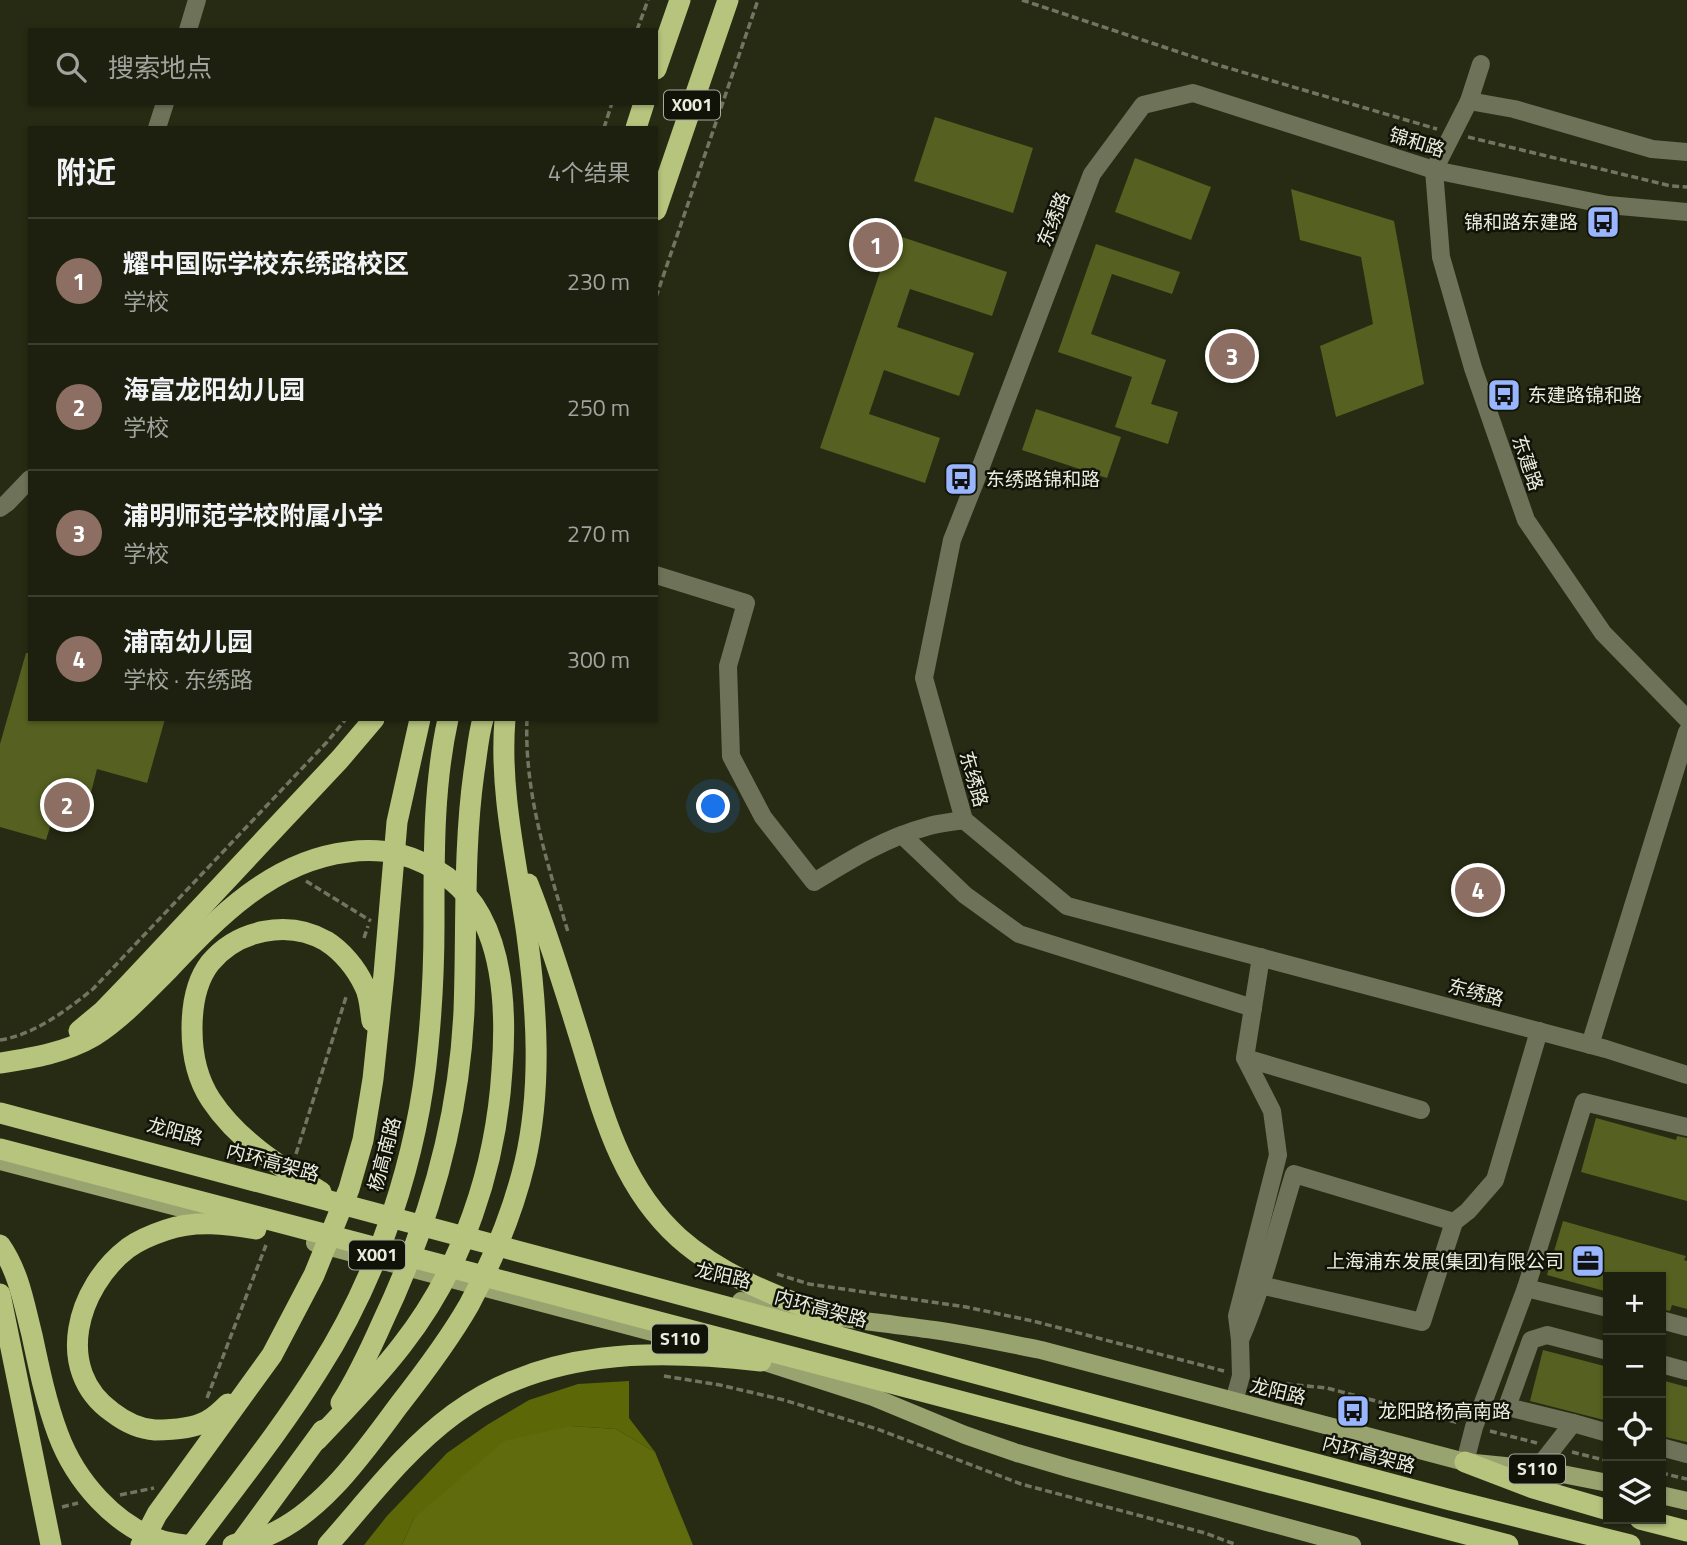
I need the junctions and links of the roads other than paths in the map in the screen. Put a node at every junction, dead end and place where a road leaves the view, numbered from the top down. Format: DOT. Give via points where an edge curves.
graph roads {
  1 [pos="197,0"];
  2 [pos="680,0"];
  3 [pos="728,0"];
  4 [pos="189,28"];
  5 [pos="658,63"];
  6 [pos="1481,64"];
  7 [pos="1469,102"];
  8 [pos="164,105"];
  9 [pos="643,105"];
  10 [pos="1143,105"];
  11 [pos="158,126"];
  12 [pos="637,126"];
  13 [pos="1687,152"];
  14 [pos="1434,170"];
  15 [pos="658,204"];
  16 [pos="1687,212"];
  17 [pos="28,481"];
  18 [pos="0,508"];
  19 [pos="658,576"];
  20 [pos="1687,719"];
  21 [pos="372,721"];
  22 [pos="420,721"];
  23 [pos="448,721"];
  24 [pos="483,721"];
  25 [pos="505,721"];
  26 [pos="1687,732"];
  27 [pos="964,820"];
  28 [pos="902,835"];
  29 [pos="513,845"];
  30 [pos="1261,957"];
  31 [pos="135,991"];
  32 [pos="1253,1007"];
  33 [pos="1539,1031"];
  34 [pos="1590,1045"];
  35 [pos="1245,1058"];
  36 [pos="7,1062"];
  37 [pos="1687,1074"];
  38 [pos="373,1079"];
  39 [pos="0,1105"];
  40 [pos="1421,1110"];
  41 [pos="0,1113"];
  42 [pos="1687,1127"];
  43 [pos="0,1149"];
  44 [pos="0,1161"];
  45 [pos="321,1192"];
  46 [pos="1454,1222"];
  47 [pos="273,1238"];
  48 [pos="0,1245"];
  49 [pos="1260,1285"];
  50 [pos="1526,1288"];
  51 [pos="0,1294"];
  52 [pos="1603,1307"];
  53 [pos="835,1318"];
  54 [pos="1666,1321"];
  55 [pos="1687,1327"];
  56 [pos="1240,1340"];
  57 [pos="1603,1350"];
  58 [pos="272,1355"];
  59 [pos="762,1361"];
  60 [pos="1666,1365"];
  61 [pos="1687,1371"];
  62 [pos="1234,1401"];
  63 [pos="1573,1423"];
  64 [pos="1603,1432"];
  65 [pos="317,1440"];
  66 [pos="1666,1448"];
  67 [pos="1687,1454"];
  68 [pos="1465,1462"];
  69 [pos="1537,1469"];
  70 [pos="1603,1482"];
  71 [pos="1666,1496"];
  72 [pos="1687,1502"];
  73 [pos="1603,1509"];
  74 [pos="1660,1524"];
  75 [pos="1687,1531"];
  76 [pos="50,1538"];
  77 [pos="141,1545"];
  78 [pos="184,1545"];
  79 [pos="192,1545"];
  80 [pos="233,1545"];
  81 [pos="239,1545"];
  82 [pos="328,1545"];
  83 [pos="1352,1545"];
  84 [pos="1508,1545"];
  85 [pos="1630,1545"];
  1 -- 4 [label="street"];
  2 -- 5 [label="highway, X001"];
  3 -- 15 [label="highway, X001"];
  6 -- 7 [label="street"];
  7 -- 13 [label="street" via="1514,108 1652,149"];
  7 -- 14 [label="street"];
  8 -- 11 [label="street"];
  9 -- 12 [label="highway, X001"];
  10 -- 14 [label="street, 锦和路" via="1193,93"];
  10 -- 27 [label="street, 东绣路" via="1092,174 951,540 924,678"];
  14 -- 16 [label="street, 锦和路" via="1608,205"];
  14 -- 20 [label="street, 东建路" via="1441,257 1473,368 1526,520 1603,633"];
  17 -- 18 [label="street"];
  19 -- 28 [label="street" via="746,603 728,666 730,756 763,817 814,882"];
  21 -- 31 [label="highway"];
  22 -- 38 [label="highway" via="397,822"];
  23 -- 79 [label="highway, 杨高南路 / X001" via="436,794 431,1003 424,1081 412,1144 385,1233 365,1284 320,1369"];
  24 -- 65 [label="highway, X001" via="471,798 464,1013 447,1141 415,1248 368,1354"];
  25 -- 29 [label="highway" via="504,775"];
  26 -- 34 [label="street"];
  27 -- 28 [label="street"];
  27 -- 30 [label="street, 东绣路" via="1067,906"];
  28 -- 32 [label="street" via="965,895 1019,934"];
  29 -- 53 [label="highway" via="554,954 604,1116 636,1185 679,1237 708,1260 744,1281"];
  29 -- 80 [label="highway" via="532,972 537,1051 525,1161 506,1224 468,1306 358,1459 290,1523"];
  30 -- 32 [label="street"];
  30 -- 33 [label="street, 东绣路"];
  31 -- 36 [label="highway" via="39,1053"];
  31 -- 65 [label="highway" via="259,886 327,854 396,852 426,863 471,900 488,930 499,972 503,1061 490,1153 469,1223 453,1263 403,1343"];
  32 -- 35 [label="street"];
  33 -- 34 [label="street, 东绣路"];
  33 -- 46 [label="street" via="1495,1180"];
  34 -- 37 [label="street, 东绣路"];
  35 -- 40 [label="street"];
  35 -- 56 [label="street" via="1272,1111 1278,1156 1237,1316"];
  38 -- 45 [label="highway" via="366,987 351,963 327,942 312,935 273,930 249,935 210,963 202,976 192,1019 197,1072 211,1100 251,1143"];
  38 -- 58 [label="highway" via="349,1189 314,1275"];
  39 -- 45 [label="main road, 龙阳路 / S110"];
  41 -- 85 [label="highway, 内环高架路"];
  42 -- 50 [label="street" via="1584,1102"];
  43 -- 84 [label="highway"];
  44 -- 47 [label="main road, S110"];
  45 -- 53 [label="main road, 龙阳路 / S110" via="692,1290"];
  46 -- 49 [label="street" via="1422,1322"];
  46 -- 49 [label="street" via="1294,1174"];
  47 -- 58 [label="highway" via="236,1225 196,1223 168,1229 129,1248 93,1287 83,1308 77,1352 83,1378 97,1401 131,1425 175,1430 207,1421 234,1400"];
  47 -- 59 [label="main road, S110"];
  48 -- 78 [label="highway" via="15,1273 58,1436 74,1465 113,1513 135,1529"];
  49 -- 56 [label="street"];
  50 -- 52 [label="street"];
  50 -- 68 [label="street"];
  51 -- 76 [label="highway"];
  53 -- 62 [label="main road, 龙阳路 / S110" via="995,1340"];
  54 -- 55 [label="street"];
  56 -- 62 [label="street" via="1241,1376"];
  57 -- 63 [label="street" via="1547,1335 1531,1340 1507,1407"];
  58 -- 77 [label="highway" via="157,1514"];
  59 -- 82 [label="highway" via="711,1355 619,1356 574,1361 532,1373 454,1415 388,1476"];
  59 -- 83 [label="main road, S110" via="873,1397 1029,1457"];
  60 -- 61 [label="street"];
  62 -- 68 [label="main road, 龙阳路 / S110"];
  63 -- 64 [label="street"];
  63 -- 69 [label="street"];
  65 -- 81 [label="highway, X001"];
  66 -- 67 [label="street"];
  68 -- 69 [label="main road, 龙阳路 / S110"];
  68 -- 73 [label="highway"];
  69 -- 70 [label="main road, 龙阳路 / S110"];
  71 -- 72 [label="main road"];
  74 -- 75 [label="highway"];
}
